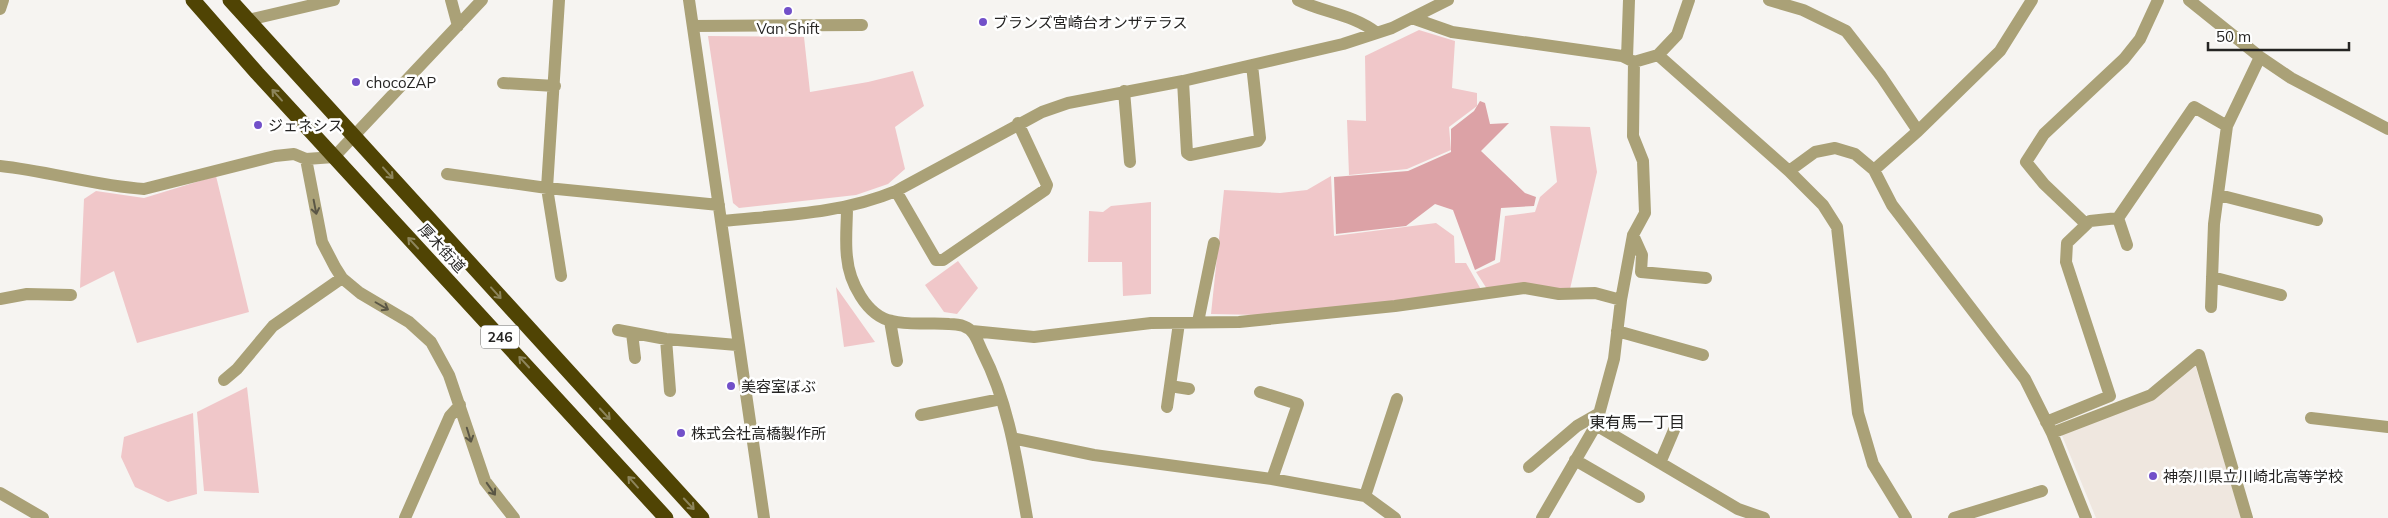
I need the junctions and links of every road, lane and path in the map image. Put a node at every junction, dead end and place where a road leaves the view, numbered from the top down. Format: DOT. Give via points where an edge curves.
graph roads {
  1 [pos="4,0"];
  2 [pos="193,0"];
  3 [pos="230,0"];
  4 [pos="334,0"];
  5 [pos="451,0"];
  6 [pos="482,0"];
  7 [pos="559,0"];
  8 [pos="689,0"];
  9 [pos="1298,0"];
  10 [pos="1448,0"];
  11 [pos="1629,0"];
  12 [pos="1689,0"];
  13 [pos="1769,0"];
  14 [pos="2032,0"];
  15 [pos="2158,0"];
  16 [pos="2190,0"];
  17 [pos="1433,3"];
  18 [pos="1336,6"];
  19 [pos="0,9"];
  20 [pos="1412,18"];
  21 [pos="248,20"];
  22 [pos="862,25"];
  23 [pos="458,26"];
  24 [pos="693,26"];
  25 [pos="1377,33"];
  26 [pos="1658,55"];
  27 [pos="2260,57"];
  28 [pos="1631,60"];
  29 [pos="1252,65"];
  30 [pos="1183,81"];
  31 [pos="503,83"];
  32 [pos="554,86"];
  33 [pos="1124,91"];
  34 [pos="1018,123"];
  35 [pos="2227,126"];
  36 [pos="2388,129"];
  37 [pos="1918,131"];
  38 [pos="355,136"];
  39 [pos="334,157"];
  40 [pos="306,159"];
  41 [pos="1130,162"];
  42 [pos="0,166"];
  43 [pos="1874,170"];
  44 [pos="1789,171"];
  45 [pos="447,174"];
  46 [pos="547,188"];
  47 [pos="896,191"];
  48 [pos="2219,195"];
  49 [pos="719,205"];
  50 [pos="848,207"];
  51 [pos="2118,218"];
  52 [pos="722,220"];
  53 [pos="2317,220"];
  54 [pos="2086,224"];
  55 [pos="1633,234"];
  56 [pos="1214,243"];
  57 [pos="2127,245"];
  58 [pos="561,276"];
  59 [pos="2212,277"];
  60 [pos="342,278"];
  61 [pos="1706,278"];
  62 [pos="71,295"];
  63 [pos="2281,295"];
  64 [pos="0,299"];
  65 [pos="1621,300"];
  66 [pos="2211,307"];
  67 [pos="890,321"];
  68 [pos="1198,322"];
  69 [pos="1179,323"];
  70 [pos="618,330"];
  71 [pos="972,331"];
  72 [pos="1617,331"];
  73 [pos="632,333"];
  74 [pos="666,338"];
  75 [pos="737,344"];
  76 [pos="1703,355"];
  77 [pos="635,358"];
  78 [pos="896,361"];
  79 [pos="224,380"];
  80 [pos="1170,386"];
  81 [pos="1189,389"];
  82 [pos="670,391"];
  83 [pos="1260,392"];
  84 [pos="1001,399"];
  85 [pos="1397,399"];
  86 [pos="460,405"];
  87 [pos="1168,406"];
  88 [pos="921,415"];
  89 [pos="2311,418"];
  90 [pos="1597,419"];
  91 [pos="1677,423"];
  92 [pos="2388,427"];
  93 [pos="2049,428"];
  94 [pos="1012,438"];
  95 [pos="1576,460"];
  96 [pos="1660,463"];
  97 [pos="1529,467"];
  98 [pos="1272,478"];
  99 [pos="2042,491"];
  100 [pos="0,493"];
  101 [pos="1365,496"];
  102 [pos="1639,497"];
  103 [pos="1545,517"];
  104 [pos="43,518"];
  105 [pos="405,518"];
  106 [pos="514,518"];
  107 [pos="666,518"];
  108 [pos="702,518"];
  109 [pos="764,518"];
  110 [pos="1027,518"];
  111 [pos="1395,518"];
  112 [pos="1764,518"];
  113 [pos="1906,518"];
  114 [pos="1954,518"];
  115 [pos="2086,518"];
  116 [pos="2246,518"];
  1 -- 19 [label="street"];
  39 -- 2 [label="highway, 厚木街道 / 246, one-way"];
  3 -- 21 [label="highway, 厚木街道 / 246"];
  4 -- 21 [label="street"];
  5 -- 23 [label="street"];
  6 -- 23 [label="street"];
  7 -- 32 [label="street"];
  8 -- 24 [label="street"];
  9 -- 18 [label="street"];
  10 -- 17 [label="street"];
  11 -- 28 [label="street"];
  12 -- 26 [label="street" via="1677,34"];
  13 -- 37 [label="street" via="1803,10 1846,31"];
  14 -- 37 [label="street" via="2000,51"];
  15 -- 54 [label="street" via="2140,39 2124,59 2044,134 2026,162"];
  16 -- 27 [label="street"];
  17 -- 20 [label="street"];
  18 -- 25 [label="street"];
  20 -- 25 [label="street"];
  20 -- 28 [label="street" via="1452,32 1622,56"];
  21 -- 38 [label="highway, 厚木街道 / 246"];
  22 -- 24 [label="street"];
  23 -- 38 [label="street"];
  24 -- 49 [label="street"];
  25 -- 29 [label="street"];
  26 -- 28 [label="street"];
  26 -- 44 [label="street"];
  27 -- 35 [label="street"];
  27 -- 36 [label="street" via="2299,82"];
  28 -- 55 [label="street" via="1633,136 1643,161 1644,213"];
  29 -- 30 [label="street"];
  29 -- 30 [label="street" via="1258,141 1187,153"];
  30 -- 33 [label="street"];
  31 -- 32 [label="street"];
  32 -- 46 [label="street"];
  33 -- 34 [label="street" via="1068,103"];
  33 -- 41 [label="street"];
  34 -- 47 [label="street"];
  34 -- 47 [label="street" via="1047,185 1045,190 943,260 936,260"];
  35 -- 48 [label="street"];
  35 -- 51 [label="street" via="2194,107"];
  37 -- 43 [label="street"];
  38 -- 39 [label="street"];
  38 -- 108 [label="highway, 厚木街道 / 246, one-way"];
  39 -- 40 [label="street"];
  107 -- 39 [label="highway, 厚木街道 / 246, one-way"];
  40 -- 42 [label="street" via="294,154 275,156 144,189"];
  40 -- 60 [label="street, one-way" via="322,242"];
  43 -- 44 [label="street" via="1856,154 1835,148 1816,152"];
  43 -- 93 [label="street" via="1892,205 2025,379"];
  44 -- 113 [label="street" via="1823,205 1837,227 1858,413 1874,464"];
  45 -- 46 [label="street"];
  46 -- 49 [label="street"];
  46 -- 58 [label="street"];
  47 -- 50 [label="street"];
  48 -- 53 [label="street"];
  48 -- 59 [label="street" via="2214,224"];
  49 -- 52 [label="street"];
  50 -- 52 [label="street"];
  50 -- 67 [label="street" via="846,257 853,281 863,300 875,313"];
  51 -- 54 [label="street"];
  51 -- 57 [label="street"];
  52 -- 75 [label="street"];
  54 -- 93 [label="street" via="2067,243 2066,262 2110,396"];
  55 -- 61 [label="street" via="1642,255 1641,272"];
  55 -- 65 [label="street"];
  56 -- 68 [label="street"];
  59 -- 63 [label="street"];
  59 -- 66 [label="street"];
  60 -- 79 [label="street" via="273,326 238,369"];
  60 -- 86 [label="street, one-way" via="360,293 409,322 431,342 449,375"];
  62 -- 64 [label="street" via="27,294"];
  65 -- 68 [label="street" via="1595,293 1559,294 1524,288 1395,306 1258,320"];
  65 -- 72 [label="street"];
  67 -- 71 [label="street" via="958,324"];
  67 -- 78 [label="street"];
  68 -- 69 [label="street"];
  69 -- 71 [label="street" via="1151,323 1034,337"];
  69 -- 80 [label="street"];
  70 -- 73 [label="street"];
  71 -- 84 [label="street" via="994,374"];
  72 -- 76 [label="street"];
  72 -- 90 [label="street" via="1614,359"];
  73 -- 74 [label="street"];
  73 -- 77 [label="street"];
  74 -- 75 [label="street"];
  74 -- 82 [label="street"];
  75 -- 109 [label="street"];
  80 -- 81 [label="street"];
  80 -- 87 [label="street"];
  83 -- 98 [label="street" via="1298,404"];
  84 -- 88 [label="street"];
  84 -- 94 [label="street"];
  85 -- 101 [label="street"];
  86 -- 105 [label="street" via="450,416"];
  86 -- 106 [label="street, one-way" via="485,480"];
  89 -- 92 [label="street"];
  90 -- 95 [label="street"];
  90 -- 96 [label="street"];
  90 -- 97 [label="street" via="1577,426"];
  91 -- 96 [label="street"];
  93 -- 115 [label="street"];
  93 -- 116 [label="street" via="2151,395 2199,355"];
  94 -- 98 [label="street" via="1094,455"];
  94 -- 110 [label="street"];
  95 -- 102 [label="street"];
  95 -- 103 [label="street"];
  96 -- 112 [label="street" via="1738,509"];
  98 -- 101 [label="street"];
  99 -- 114 [label="street"];
  100 -- 104 [label="street"];
  101 -- 111 [label="street"];
}
